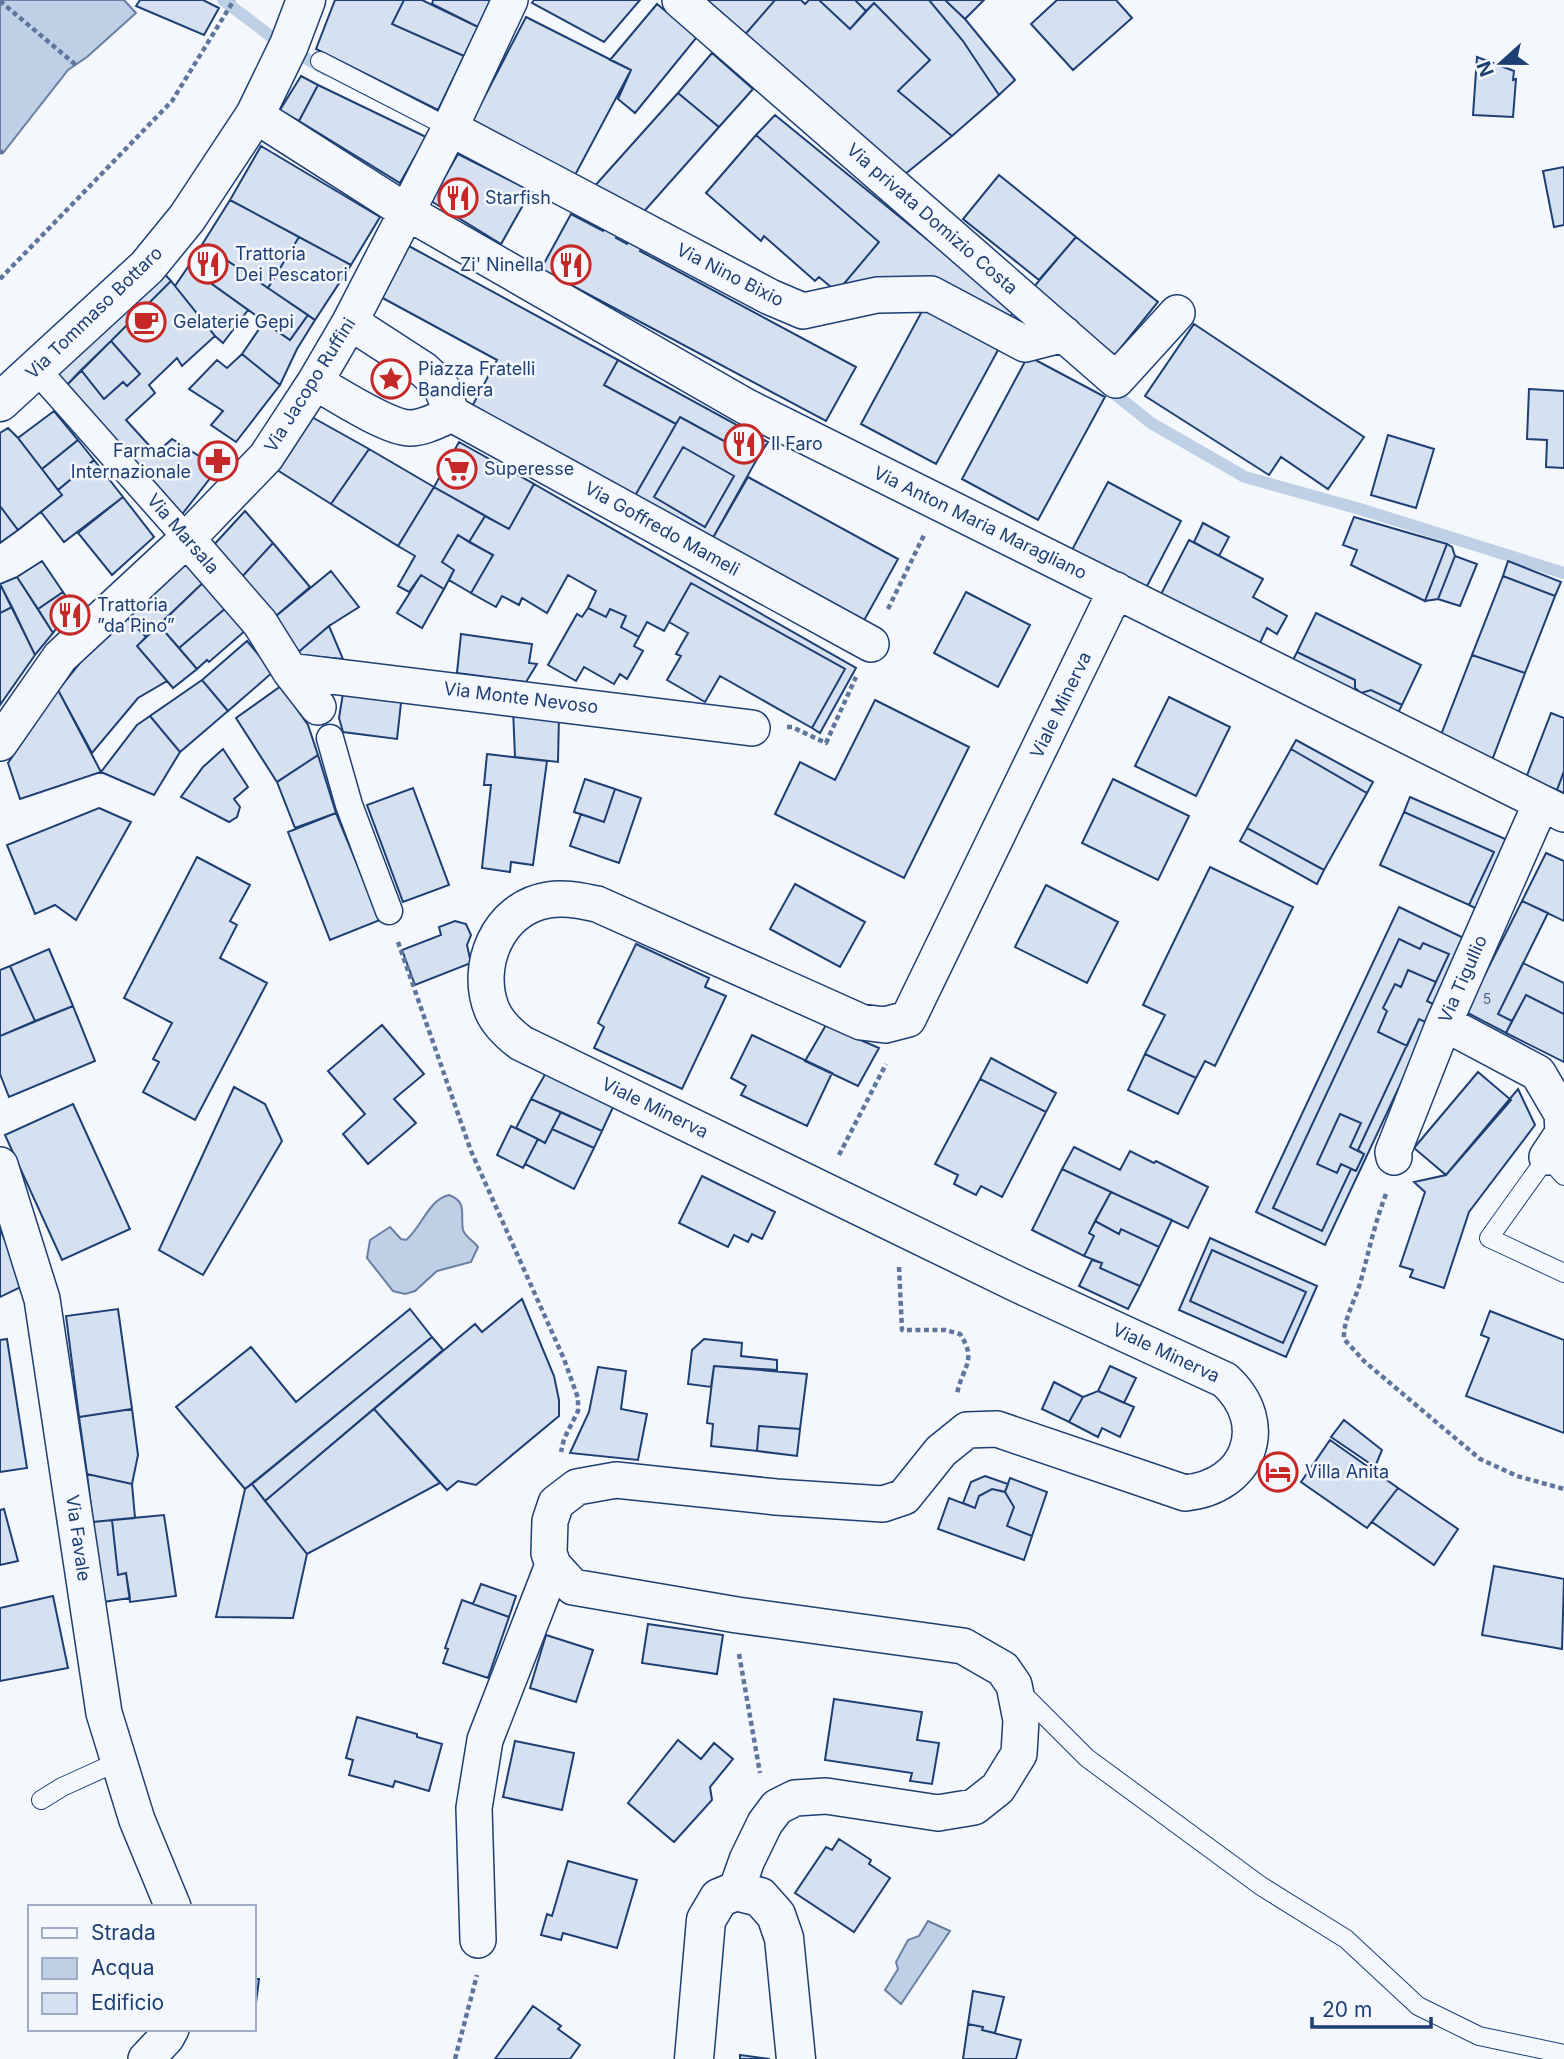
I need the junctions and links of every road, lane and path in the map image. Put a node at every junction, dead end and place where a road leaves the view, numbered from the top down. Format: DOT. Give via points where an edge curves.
graph roads {
  1 [pos="234,0"];
  2 [pos="306,0"];
  3 [pos="510,0"];
  4 [pos="680,0"];
  5 [pos="0,1"];
  6 [pos="320,61"];
  7 [pos="76,65"];
  8 [pos="255,116"];
  9 [pos="450,128"];
  10 [pos="407,212"];
  11 [pos="0,279"];
  12 [pos="1177,313"];
  13 [pos="350,322"];
  14 [pos="1064,334"];
  15 [pos="37,369"];
  16 [pos="315,382"];
  17 [pos="0,402"];
  18 [pos="453,414"];
  19 [pos="187,539"];
  20 [pos="1116,590"];
  21 [pos="871,644"];
  22 [pos="290,671"];
  23 [pos="324,722"];
  24 [pos="752,728"];
  25 [pos="0,743"];
  26 [pos="1553,808"];
  27 [pos="389,911"];
  28 [pos="908,1019"];
  29 [pos="1444,1023"];
  30 [pos="1394,1157"];
  31 [pos="0,1165"];
  32 [pos="1555,1167"];
  33 [pos="822,1190"];
  34 [pos="900,1255"];
  35 [pos="1564,1273"];
  36 [pos="957,1391"];
  37 [pos="561,1460"];
  38 [pos="1564,1489"];
  39 [pos="553,1565"];
  40 [pos="737,1615"];
  41 [pos="1014,1685"];
  42 [pos="117,1762"];
  43 [pos="41,1800"];
  44 [pos="777,1807"];
  45 [pos="736,1891"];
  46 [pos="172,1905"];
  47 [pos="478,1940"];
  48 [pos="471,1997"];
  49 [pos="171,2031"];
  50 [pos="1564,2054"];
  51 [pos="146,2059"];
  52 [pos="455,2059"];
  53 [pos="694,2059"];
  54 [pos="796,2059"];
  1 -- 11 [label="path" via="172,101"];
  2 -- 8 [label="main road, Via Tommaso Bottaro"];
  3 -- 9 [label="street, Via Jacopo Ruffini"];
  4 -- 14 [label="street, Via privata Domizio Costa"];
  5 -- 7 [label="path"];
  6 -- 9 [label="lane"];
  8 -- 10 [label="street, Via Anton Maria Maragliano"];
  8 -- 15 [label="main road, Via Tommaso Bottaro" via="187,218 147,267"];
  9 -- 10 [label="street, Via Jacopo Ruffini"];
  9 -- 14 [label="street, Via Nino Bixio" via="770,298 803,311 877,295 931,294 1025,344"];
  10 -- 13 [label="street, Via Jacopo Ruffini"];
  10 -- 20 [label="street, Via Anton Maria Maragliano" via="745,406"];
  12 -- 14 [label="street, Via privata Domizio Costa" via="1116,380"];
  13 -- 16 [label="street, Via Jacopo Ruffini"];
  13 -- 18 [label="street" via="424,370 441,386"];
  15 -- 17 [label="main road, Via Tommaso Bottaro"];
  15 -- 19 [label="street, Via Marsala"];
  16 -- 18 [label="street" via="409,429"];
  16 -- 19 [label="street, Via Jacopo Ruffini" via="266,457"];
  18 -- 21 [label="street, Via Goffredo Mameli"];
  19 -- 22 [label="street, Via Marsala" via="260,623"];
  19 -- 25 [label="street, Via Jacopo Ruffini" via="60,657"];
  20 -- 26 [label="street, Via Anton Maria Maragliano"];
  20 -- 28 [label="street, Viale Minerva"];
  22 -- 23 [label="street, Via Marsala"];
  22 -- 24 [label="street, Via Monte Nevoso"];
  23 -- 27 [label="street, Via Marsala"];
  26 -- 29 [label="street, Via Tigullio"];
  27 -- 37 [label="path" via="463,1130 578,1398"];
  28 -- 33 [label="path"];
  28 -- 33 [label="street, Viale Minerva" via="885,1025 861,1022 597,904 567,898 546,900 527,907 498,935 485,973 487,993 493,1013 521,1043"];
  29 -- 30 [label="street, Via Tigullio"];
  29 -- 32 [label="street" via="1538,1073 1562,1114"];
  30 -- 38 [label="path" via="1391,1182 1344,1339 1480,1459 1517,1476"];
  31 -- 42 [label="street, Via Favale" via="42,1299 104,1713"];
  32 -- 35 [label="lane" via="1489,1238"];
  33 -- 39 [label="street, Viale Minerva" via="1225,1380 1238,1392 1248,1417 1249,1444 1243,1460 1219,1485 1185,1493 997,1429 967,1430 941,1451 904,1497 883,1504 617,1480 578,1487 556,1503 550,1521"];
  34 -- 36 [label="path" via="902,1330 960,1334 968,1346 970,1359"];
  39 -- 40 [label="street" via="573,1587"];
  39 -- 47 [label="street" via="485,1740 474,1808"];
  40 -- 41 [label="street" via="963,1646 1003,1669"];
  40 -- 44 [label="path" via="736,1633 759,1771"];
  41 -- 44 [label="street" via="1021,1720 1019,1754 998,1788 974,1807 938,1813 826,1796 795,1798"];
  41 -- 50 [label="lane" via="1087,1758 1261,1886 1346,1939 1418,2006 1479,2036"];
  42 -- 43 [label="lane"];
  42 -- 46 [label="street, Via Favale"];
  44 -- 45 [label="street" via="765,1823"];
  45 -- 53 [label="main road" via="719,1898 706,1920"];
  45 -- 54 [label="main road" via="760,1897 776,1915 784,1938"];
  48 -- 52 [label="path"];
  49 -- 51 [label="street"];
}
